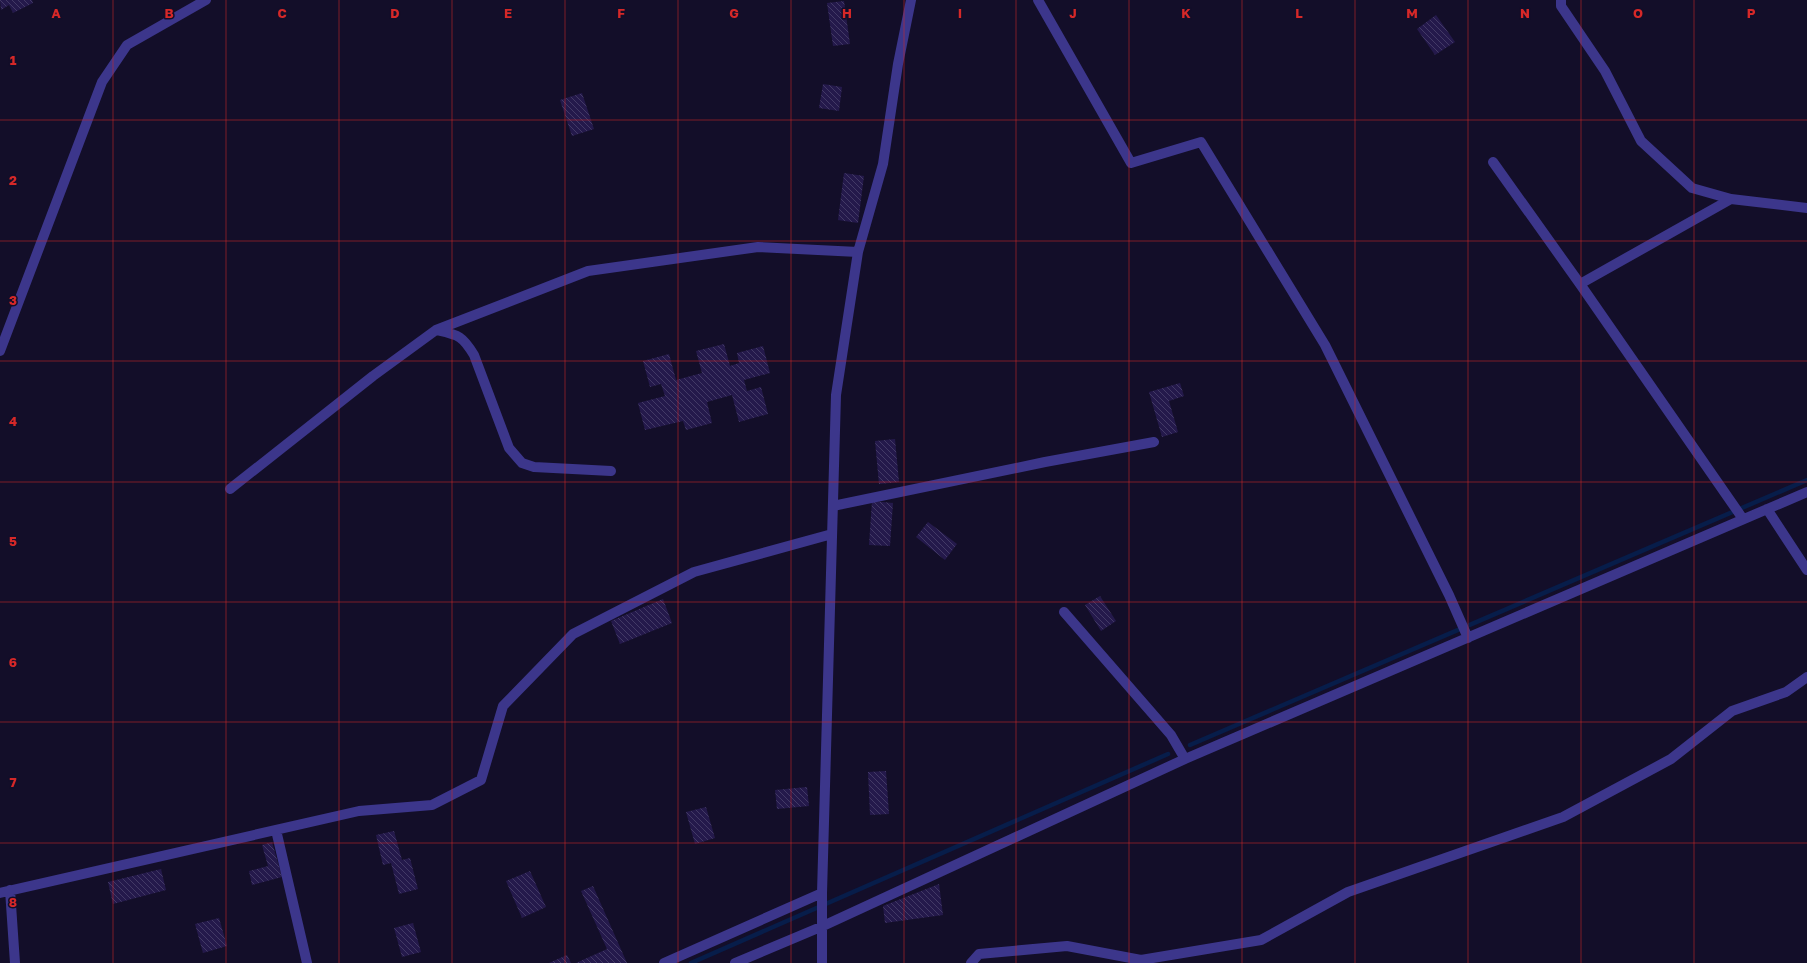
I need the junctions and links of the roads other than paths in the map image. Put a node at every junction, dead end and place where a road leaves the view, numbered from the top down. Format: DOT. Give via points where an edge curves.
graph roads {
  1 [pos="206,0"];
  2 [pos="911,0"];
  3 [pos="1038,0"];
  4 [pos="1561,0"];
  5 [pos="1493,162"];
  6 [pos="1731,199"];
  7 [pos="1807,208"];
  8 [pos="858,252"];
  9 [pos="1580,284"];
  10 [pos="436,330"];
  11 [pos="0,351"];
  12 [pos="1154,442"];
  13 [pos="611,471"];
  14 [pos="230,489"];
  15 [pos="1807,492"];
  16 [pos="833,506"];
  17 [pos="1767,509"];
  18 [pos="1742,518"];
  19 [pos="832,534"];
  20 [pos="1807,570"];
  21 [pos="1064,612"];
  22 [pos="1467,636"];
  23 [pos="1807,677"];
  24 [pos="1185,759"];
  25 [pos="276,830"];
  26 [pos="5,892"];
  27 [pos="822,893"];
  28 [pos="823,920"];
  29 [pos="16,963"];
  30 [pos="307,963"];
  31 [pos="664,963"];
  32 [pos="735,963"];
  33 [pos="822,963"];
  34 [pos="971,963"];
  1 -- 11 [label="street" via="127,44 102,82"];
  2 -- 8 [label="street" via="898,64 884,164"];
  3 -- 22 [label="street" via="1131,162 1201,142 1325,345"];
  4 -- 6 [label="street" via="1561,6 1605,71 1641,141 1692,188"];
  5 -- 9 [label="street"];
  6 -- 7 [label="street"];
  6 -- 9 [label="street"];
  8 -- 10 [label="street" via="758,247 588,271"];
  8 -- 16 [label="street" via="836,395"];
  9 -- 18 [label="street"];
  10 -- 13 [label="street" via="457,335 466,342 474,355 509,448 522,463 534,467"];
  10 -- 14 [label="street" via="373,376"];
  12 -- 16 [label="street"];
  15 -- 17 [label="street"];
  16 -- 19 [label="street"];
  17 -- 18 [label="street"];
  17 -- 20 [label="street"];
  18 -- 22 [label="street"];
  19 -- 25 [label="street" via="694,572 573,634 503,706 481,780 432,805 359,811"];
  19 -- 27 [label="street"];
  21 -- 24 [label="street" via="1171,735"];
  22 -- 24 [label="street"];
  23 -- 34 [label="street" via="1786,692 1732,711 1671,759 1563,817 1348,892 1261,940 1141,960 1067,946 979,954"];
  24 -- 28 [label="street"];
  25 -- 26 [label="street"];
  25 -- 30 [label="street"];
  26 -- 29 [label="street"];
  27 -- 28 [label="street"];
  27 -- 31 [label="street"];
  28 -- 32 [label="street"];
  28 -- 33 [label="street"];
}
